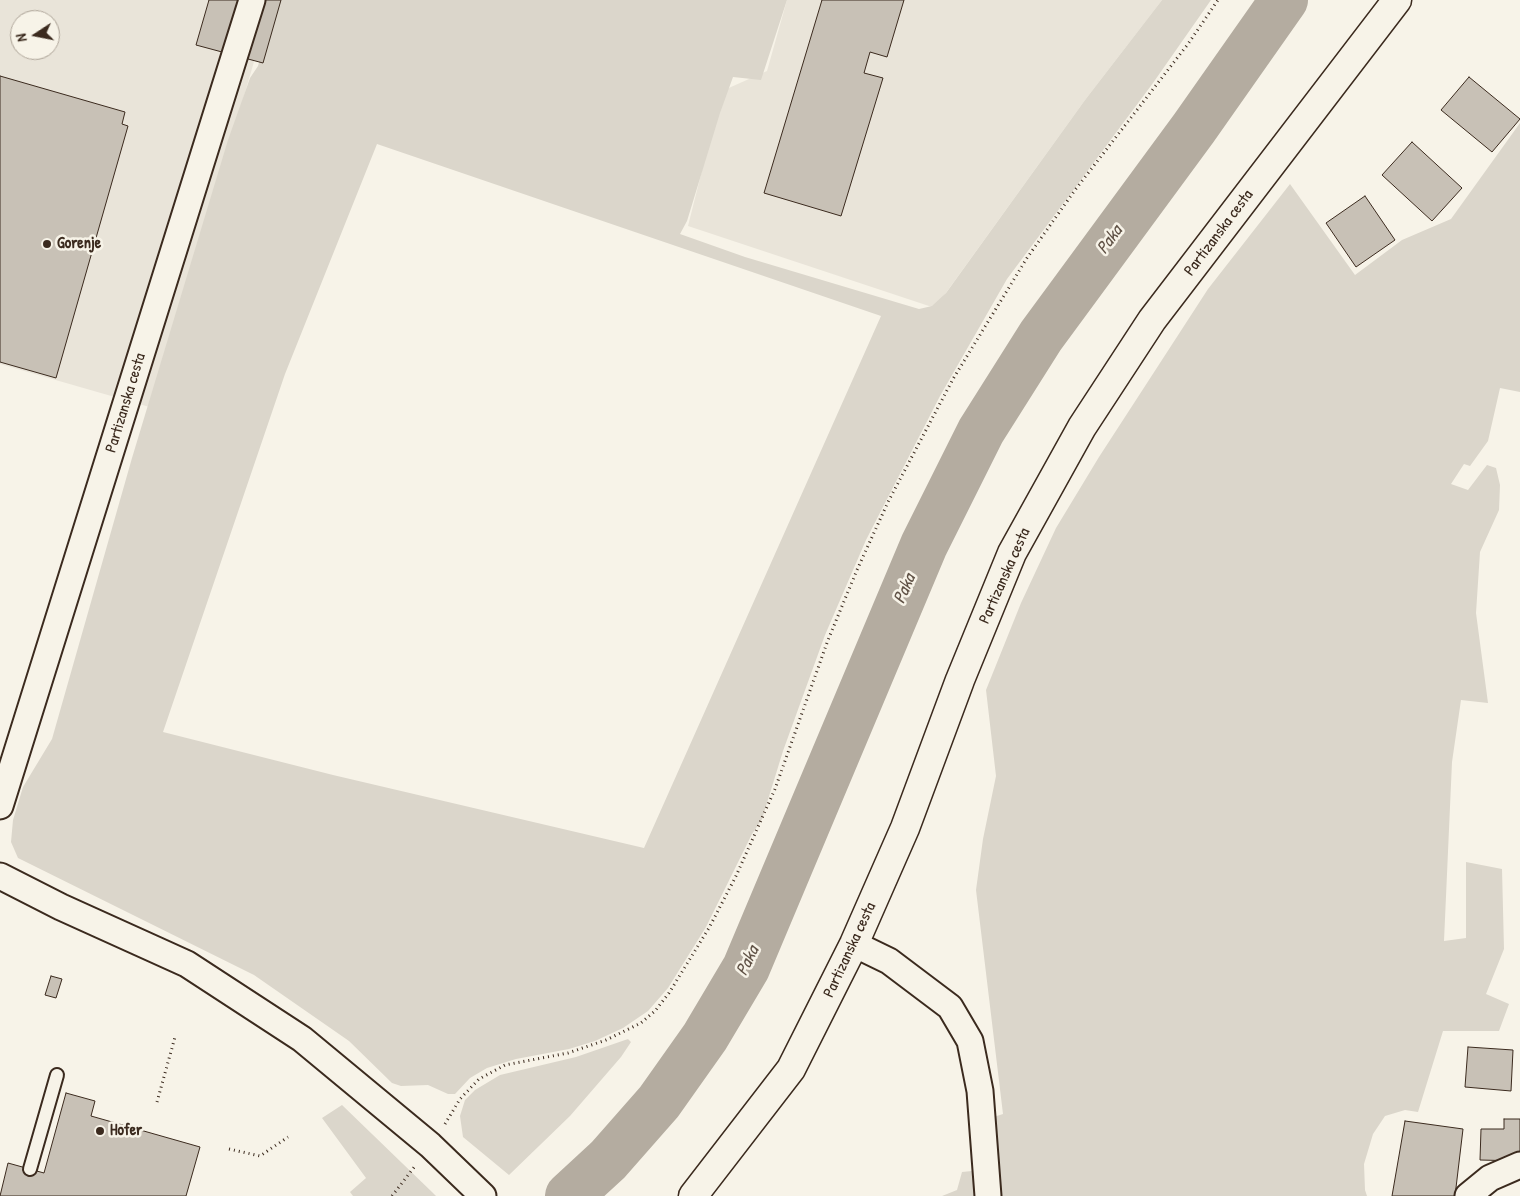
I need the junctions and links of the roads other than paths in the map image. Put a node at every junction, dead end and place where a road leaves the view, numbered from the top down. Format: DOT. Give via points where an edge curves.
graph roads {
  1 [pos="252,0"];
  2 [pos="1397,0"];
  3 [pos="0,806"];
  4 [pos="0,876"];
  5 [pos="854,944"];
  6 [pos="57,1076"];
  7 [pos="1520,1165"];
  8 [pos="30,1169"];
  9 [pos="482,1196"];
  10 [pos="693,1196"];
  11 [pos="988,1196"];
  12 [pos="1468,1196"];
  1 -- 3 [label="street, Partizanska cesta"];
  2 -- 5 [label="main road, Partizanska cesta" via="1152,320 1082,427 1012,552 905,828"];
  4 -- 9 [label="street" via="187,964 302,1039 430,1145"];
  5 -- 10 [label="main road, Partizanska cesta" via="791,1069"];
  5 -- 11 [label="street" via="889,961 950,1007 970,1041 981,1101"];
  6 -- 8 [label="lane"];
  7 -- 12 [label="street" via="1490,1178"];
}
